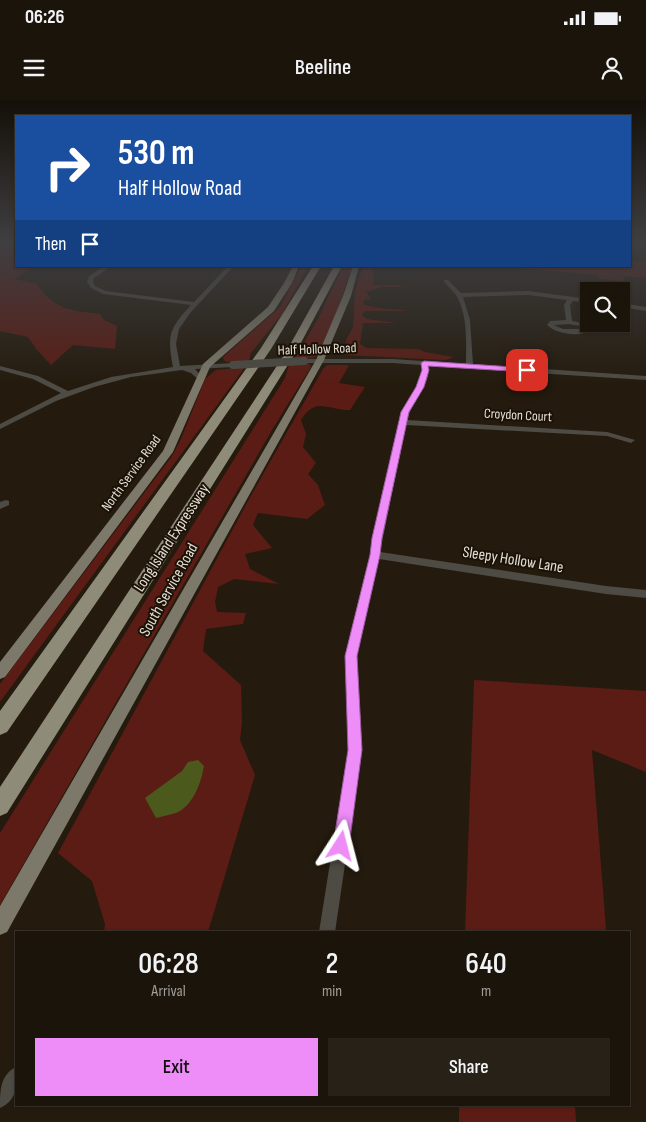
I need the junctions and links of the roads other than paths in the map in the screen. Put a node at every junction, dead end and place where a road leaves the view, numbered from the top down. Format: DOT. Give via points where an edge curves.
graph roads {
  1 [pos="97,289"];
  2 [pos="211,289"];
  3 [pos="284,289"];
  4 [pos="303,289"];
  5 [pos="326,289"];
  6 [pos="349,289"];
  7 [pos="454,289"];
  8 [pos="460,295"];
  9 [pos="572,298"];
  10 [pos="580,299"];
  11 [pos="197,304"];
  12 [pos="630,306"];
  13 [pos="646,308"];
  14 [pos="569,322"];
  15 [pos="320,360"];
  16 [pos="424,363"];
  17 [pos="206,366"];
  18 [pos="470,366"];
  19 [pos="0,368"];
  20 [pos="177,368"];
  21 [pos="646,378"];
  22 [pos="200,379"];
  23 [pos="68,394"];
  24 [pos="403,422"];
  25 [pos="0,427"];
  26 [pos="631,440"];
  27 [pos="375,555"];
  28 [pos="646,594"];
  29 [pos="0,673"];
  30 [pos="0,726"];
  31 [pos="0,806"];
  32 [pos="0,925"];
  33 [pos="328,931"];
  34 [pos="15,1077"];
  35 [pos="0,1098"];
  1 -- 11 [label="street" via="116,295"];
  2 -- 11 [label="street"];
  3 -- 17 [label="main road, North Service Road" via="271,309"];
  4 -- 30 [label="highway, Long Island Expressway" via="266,349"];
  5 -- 31 [label="highway, Long Island Expressway" via="291,352"];
  6 -- 15 [label="main road, South Service Road"];
  7 -- 8 [label="street"];
  8 -- 9 [label="street" via="528,293"];
  8 -- 18 [label="street"];
  9 -- 10 [label="street"];
  9 -- 14 [label="street" via="568,305"];
  11 -- 20 [label="street" via="173,334"];
  12 -- 13 [label="street"];
  14 -- 14 [label="street" via="552,322 550,325 560,330 590,330 588,325"];
  15 -- 16 [label="street, Half Hollow Road"];
  15 -- 17 [label="street, Half Hollow Road, bridge"];
  15 -- 32 [label="main road, South Service Road"];
  16 -- 18 [label="street, Half Hollow Road"];
  16 -- 24 [label="street" via="426,370 420,387 405,412"];
  17 -- 20 [label="street, Half Hollow Road"];
  17 -- 22 [label="main road, North Service Road"];
  18 -- 21 [label="street, Half Hollow Road"];
  19 -- 23 [label="street" via="47,381"];
  20 -- 22 [label="street" via="194,371"];
  20 -- 23 [label="street, Half Hollow Road" via="138,373"];
  22 -- 29 [label="main road, North Service Road" via="168,452"];
  23 -- 25 [label="street, Half Hollow Road"];
  24 -- 26 [label="street, Croydon Court" via="607,434"];
  24 -- 27 [label="street"];
  27 -- 28 [label="street, Sleepy Hollow Lane"];
  27 -- 33 [label="street" via="351,656 355,750"];
  34 -- 35 [label="street"];
}
